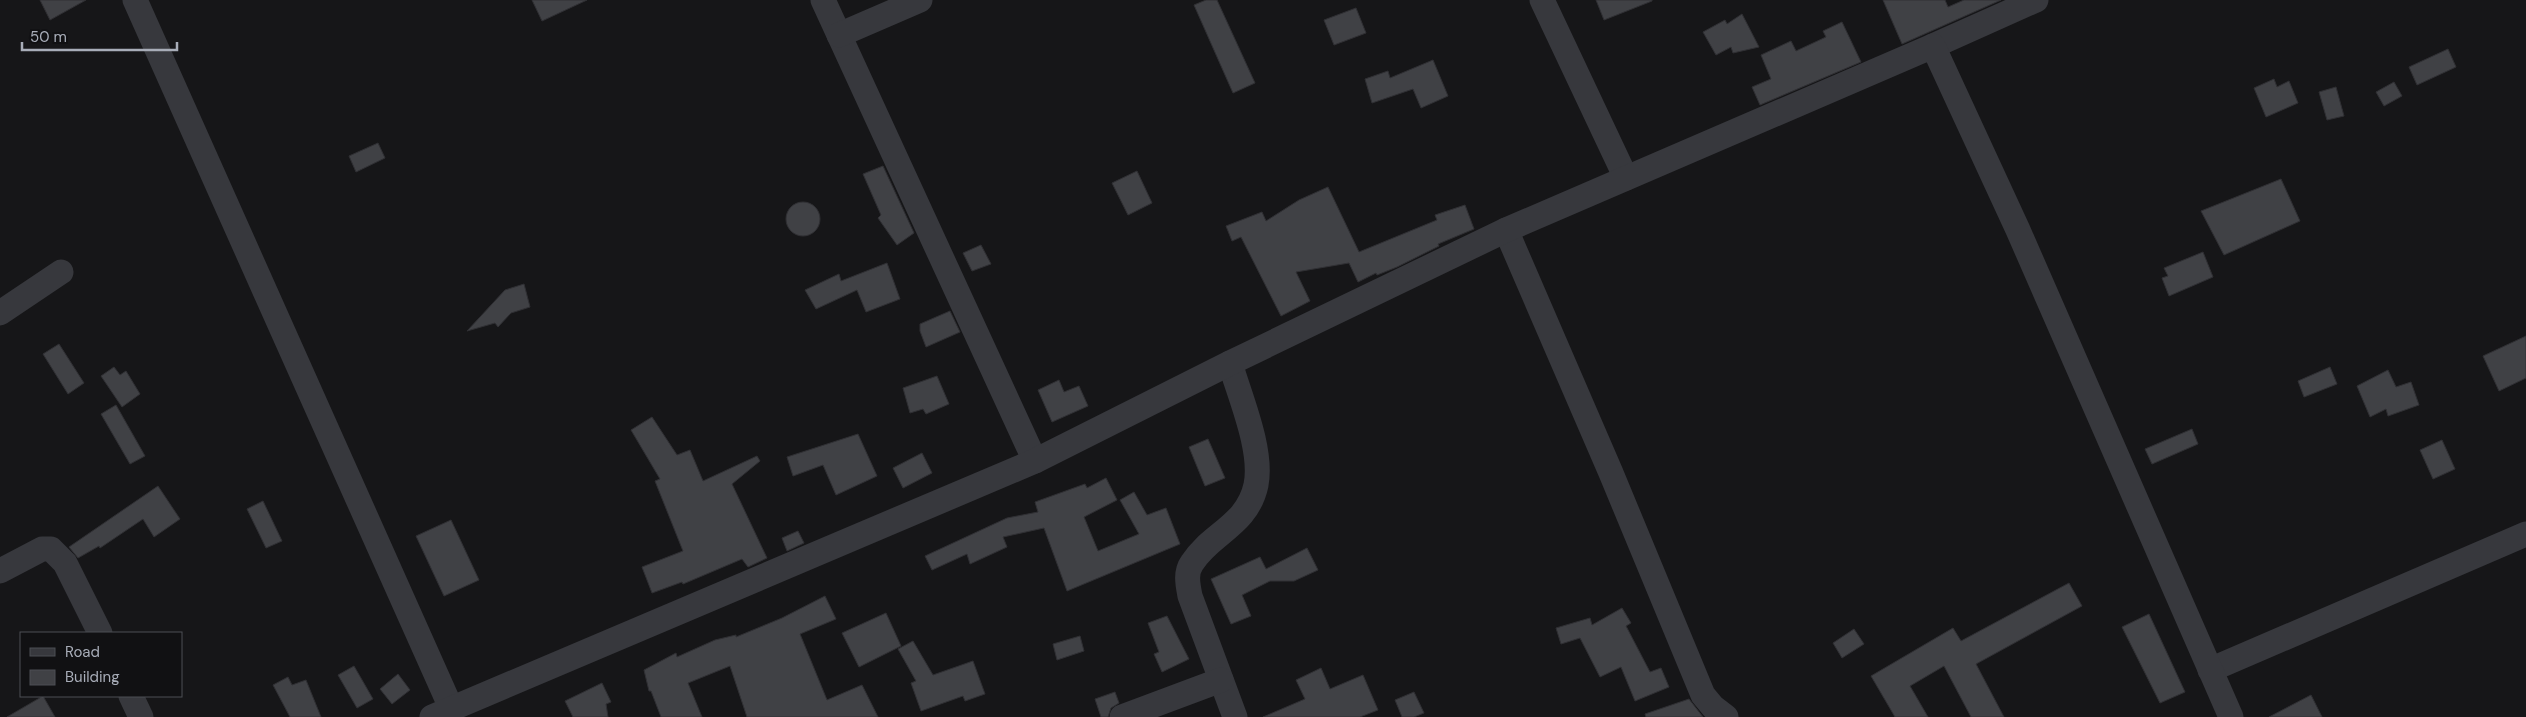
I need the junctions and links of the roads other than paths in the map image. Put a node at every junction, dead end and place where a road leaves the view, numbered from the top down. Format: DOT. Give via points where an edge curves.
graph roads {
  1 [pos="135,0"];
  2 [pos="823,0"];
  3 [pos="920,0"];
  4 [pos="1542,0"];
  5 [pos="2036,0"];
  6 [pos="839,36"];
  7 [pos="1933,46"];
  8 [pos="1626,178"];
  9 [pos="1506,230"];
  10 [pos="61,272"];
  11 [pos="0,313"];
  12 [pos="1230,364"];
  13 [pos="1035,461"];
  14 [pos="2526,534"];
  15 [pos="0,571"];
  16 [pos="100,632"];
  17 [pos="2210,670"];
  18 [pos="1221,680"];
  19 [pos="131,697"];
  20 [pos="442,714"];
  21 [pos="141,717"];
  22 [pos="1122,717"];
  23 [pos="1235,717"];
  24 [pos="1726,717"];
  25 [pos="2231,717"];
  1 -- 20 [label="street"];
  2 -- 6 [label="street"];
  3 -- 6 [label="street"];
  4 -- 8 [label="street"];
  5 -- 7 [label="street"];
  6 -- 13 [label="street"];
  7 -- 8 [label="street"];
  7 -- 17 [label="street" via="2026,249"];
  8 -- 9 [label="street"];
  9 -- 12 [label="street"];
  9 -- 24 [label="street" via="1703,695"];
  10 -- 11 [label="street"];
  12 -- 13 [label="street"];
  12 -- 18 [label="street" via="1256,454 1256,486 1241,519 1191,564 1187,579 1190,596"];
  13 -- 20 [label="street"];
  14 -- 17 [label="street"];
  15 -- 16 [label="street" via="42,549 51,549 65,563"];
  17 -- 25 [label="street"];
  18 -- 22 [label="street"];
  18 -- 23 [label="street"];
  19 -- 21 [label="street"];
}
